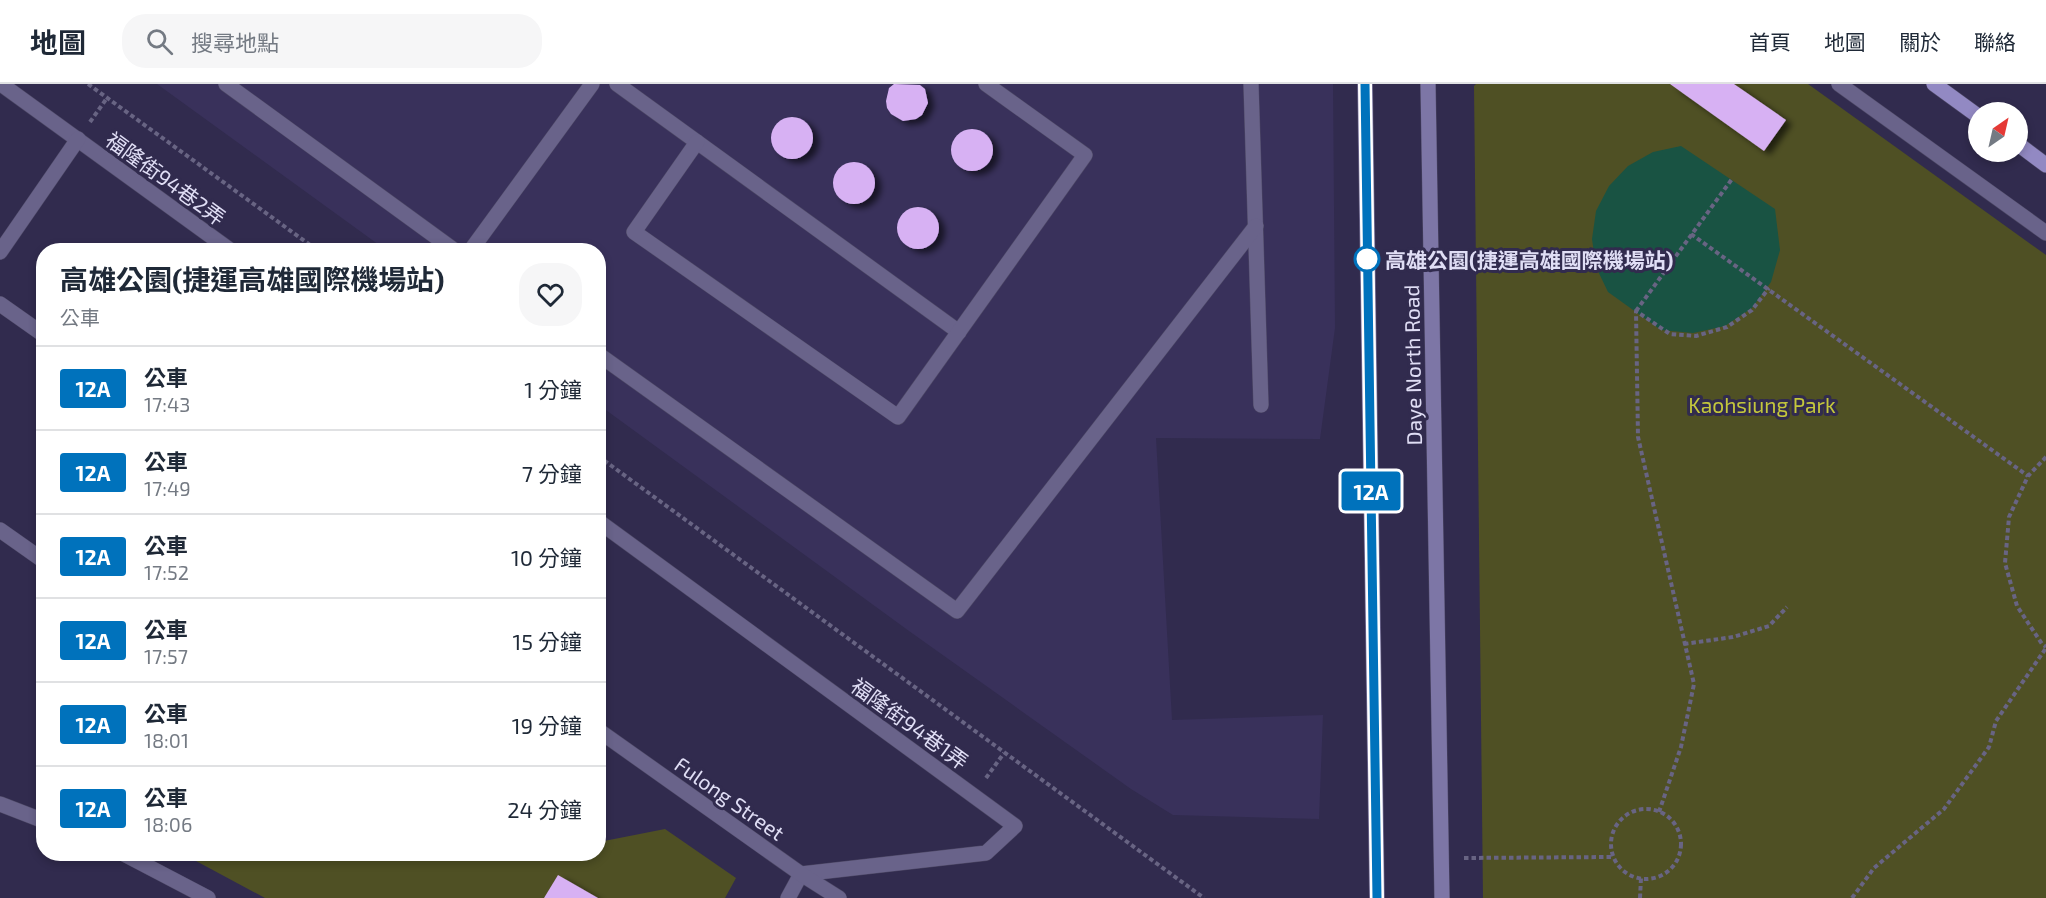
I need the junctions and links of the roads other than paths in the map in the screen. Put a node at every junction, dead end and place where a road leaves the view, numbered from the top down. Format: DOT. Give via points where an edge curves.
graph roads {
  1 [pos="1,84"];
  2 [pos="226,84"];
  3 [pos="592,84"];
  4 [pos="616,84"];
  5 [pos="986,84"];
  6 [pos="1251,84"];
  7 [pos="1365,84"];
  8 [pos="1428,84"];
  9 [pos="1839,84"];
  10 [pos="1934,84"];
  11 [pos="1968,109"];
  12 [pos="78,139"];
  13 [pos="697,142"];
  14 [pos="2028,152"];
  15 [pos="2046,165"];
  16 [pos="1256,226"];
  17 [pos="2046,233"];
  18 [pos="220,243"];
  19 [pos="444,243"];
  20 [pos="476,243"];
  21 [pos="0,252"];
  22 [pos="0,304"];
  23 [pos="36,329"];
  24 [pos="959,332"];
  25 [pos="606,360"];
  26 [pos="1261,405"];
  27 [pos="606,527"];
  28 [pos="0,530"];
  29 [pos="36,555"];
  30 [pos="606,736"];
  31 [pos="0,804"];
  32 [pos="36,818"];
  33 [pos="137,861"];
  34 [pos="801,874"];
  35 [pos="208,898"];
  36 [pos="788,898"];
  37 [pos="839,898"];
  38 [pos="1377,898"];
  39 [pos="1442,898"];
  1 -- 12 [label="street, 福隆街94巷2弄"];
  2 -- 19 [label="street"];
  3 -- 20 [label="street"];
  4 -- 13 [label="street"];
  5 -- 24 [label="street" via="1085,154"];
  6 -- 16 [label="street"];
  7 -- 38 [label="street, Daye North Road"];
  8 -- 39 [label="street, Daye North Road"];
  9 -- 17 [label="street"];
  10 -- 11 [label="main road"];
  12 -- 18 [label="street, 福隆街94巷2弄"];
  12 -- 21 [label="street"];
  13 -- 24 [label="street"];
  13 -- 24 [label="street" via="634,232 898,417"];
  14 -- 15 [label="main road"];
  16 -- 25 [label="street" via="957,611"];
  16 -- 26 [label="street"];
  22 -- 23 [label="street"];
  27 -- 34 [label="street, 福隆街94巷1弄" via="1016,826 986,853"];
  28 -- 29 [label="street"];
  30 -- 34 [label="street, Fulong Street"];
  31 -- 32 [label="street"];
  33 -- 35 [label="street"];
  34 -- 36 [label="street"];
  34 -- 37 [label="street, Fulong Street"];
}
